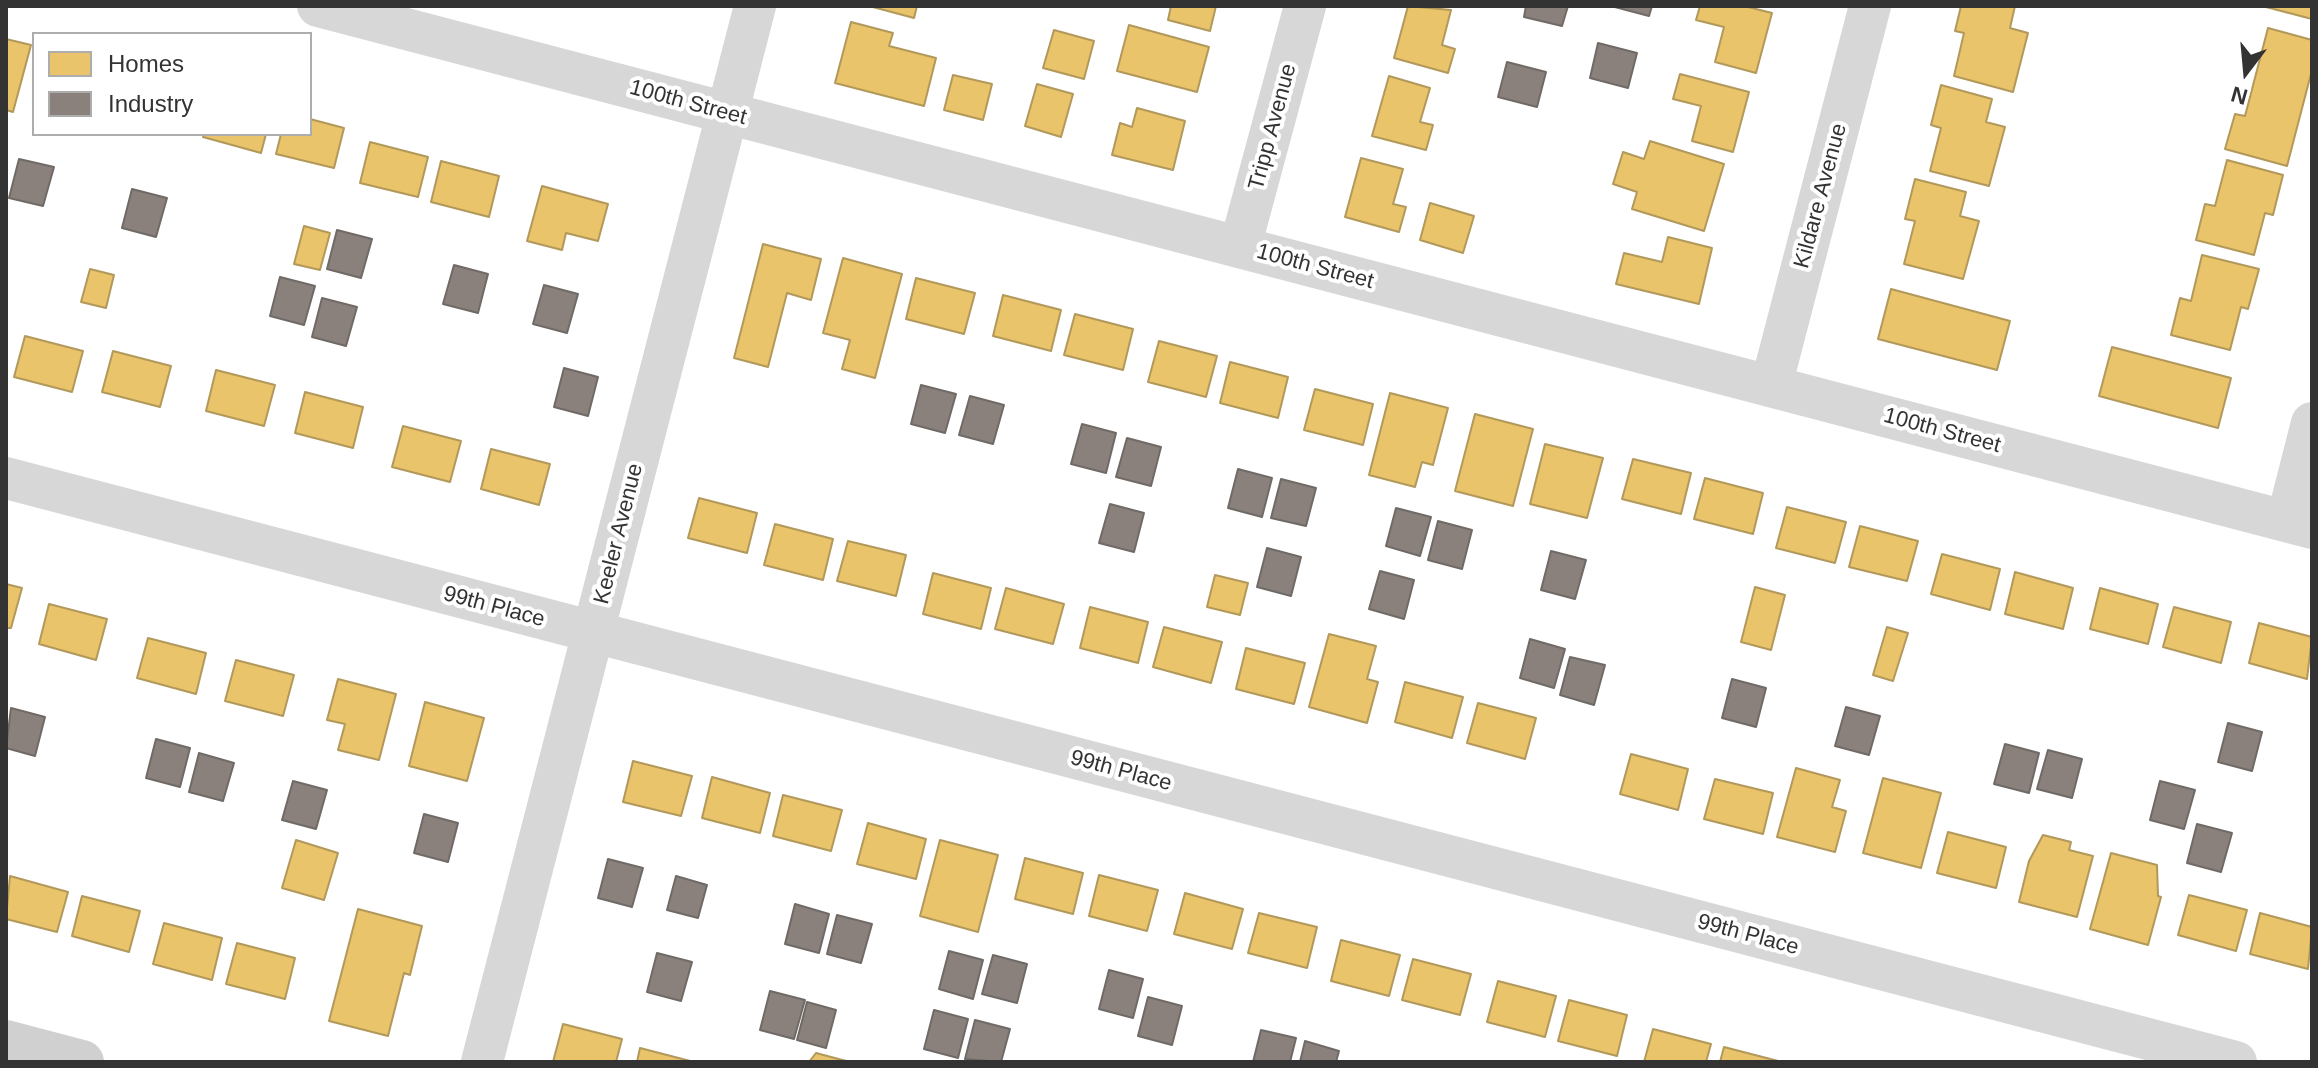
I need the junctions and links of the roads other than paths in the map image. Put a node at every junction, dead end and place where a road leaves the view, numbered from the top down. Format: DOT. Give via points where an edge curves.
graph roads {
  1 [pos="318,6"];
  2 [pos="755,6"];
  3 [pos="1305,6"];
  4 [pos="1870,6"];
  5 [pos="727,113"];
  6 [pos="1240,247"];
  7 [pos="1771,386"];
  8 [pos="2312,423"];
  9 [pos="6,478"];
  10 [pos="2299,524"];
  11 [pos="593,633"];
  12 [pos="6,1042"];
  13 [pos="82,1062"];
  14 [pos="482,1062"];
  15 [pos="2236,1062"];
  1 -- 5 [label="street, 100th Street"];
  2 -- 5 [label="street, Keeler Avenue"];
  3 -- 6 [label="street, Tripp Avenue"];
  4 -- 7 [label="street, Kildare Avenue"];
  5 -- 6 [label="street, 100th Street"];
  5 -- 11 [label="street, Keeler Avenue"];
  6 -- 7 [label="street, 100th Street"];
  7 -- 10 [label="street, 100th Street"];
  8 -- 10 [label="street"];
  9 -- 11 [label="street, 99th Place"];
  11 -- 14 [label="street, Keeler Avenue"];
  11 -- 15 [label="street, 99th Place"];
  12 -- 13 [label="street"];
}
